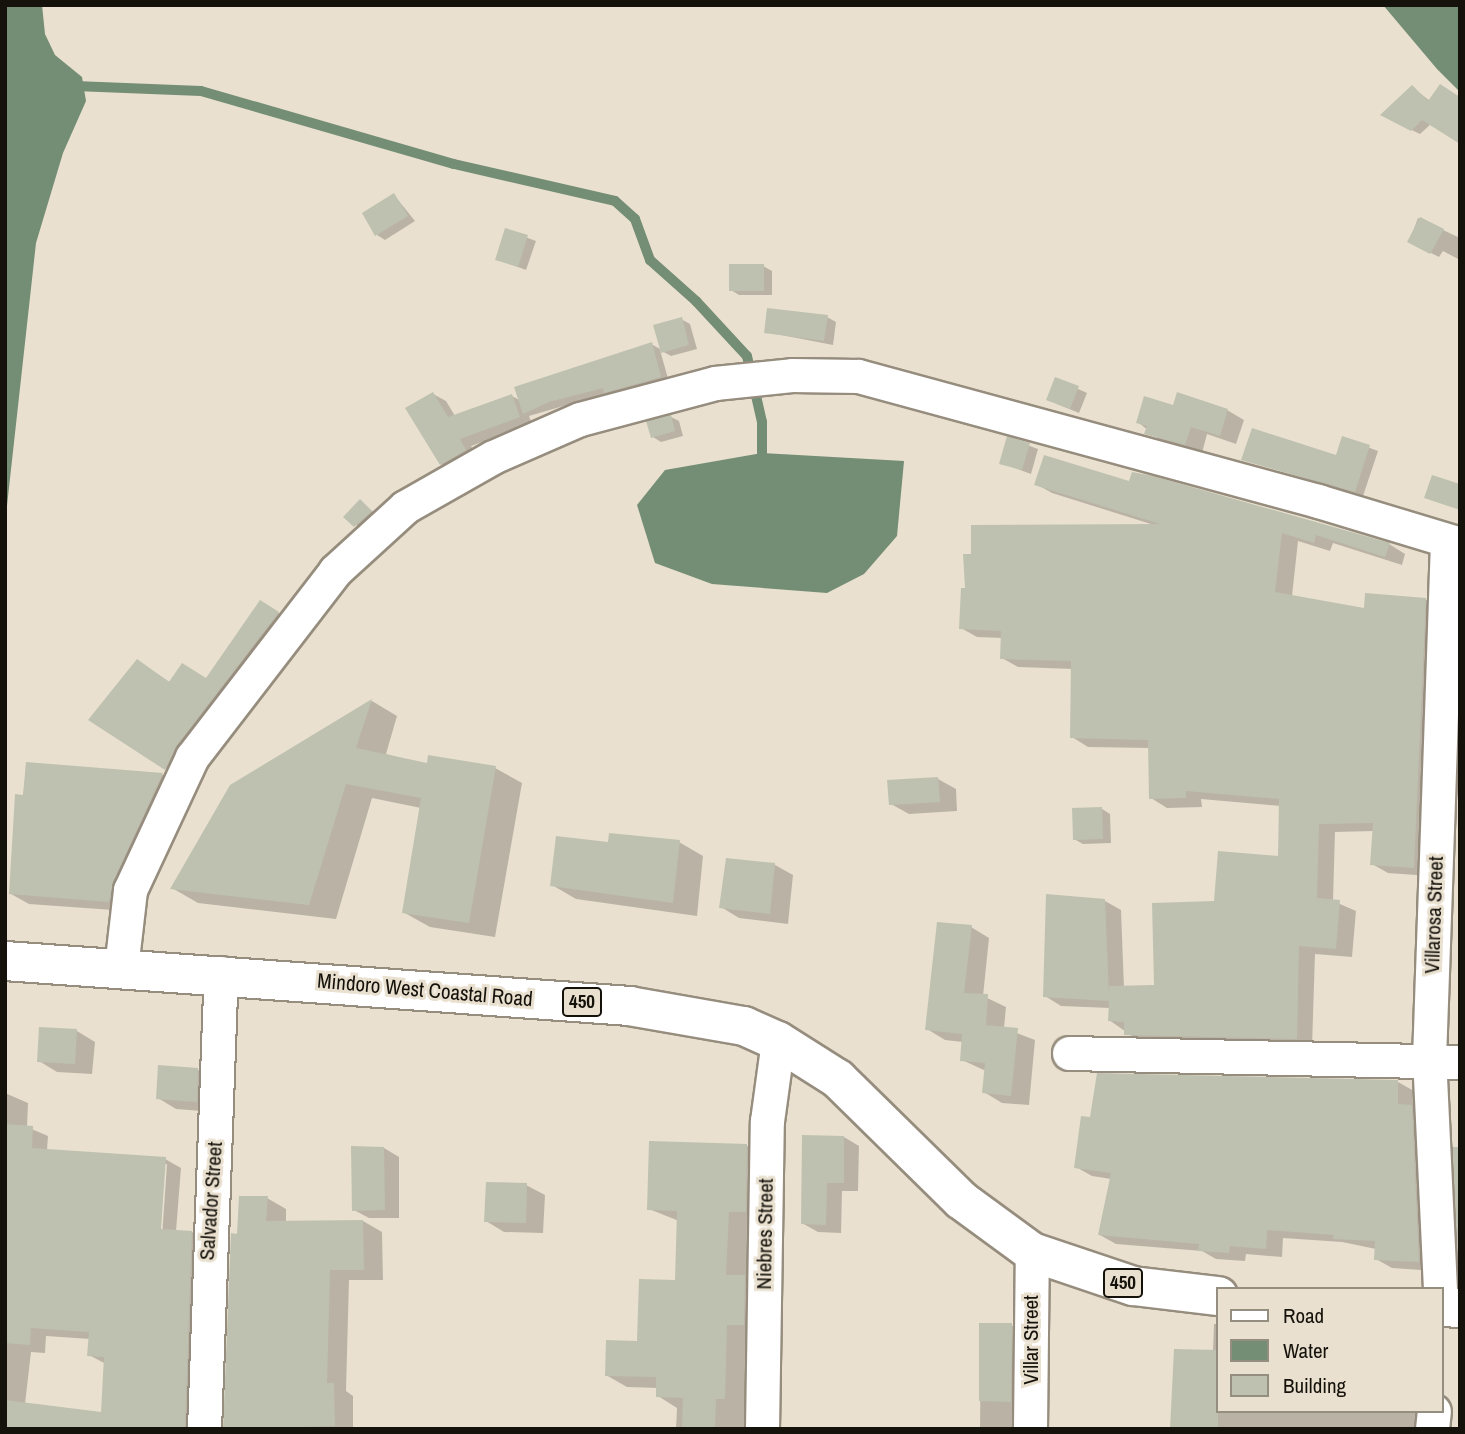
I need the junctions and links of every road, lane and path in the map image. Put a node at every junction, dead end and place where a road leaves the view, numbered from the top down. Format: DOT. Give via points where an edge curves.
graph roads {
  1 [pos="1453,542"];
  2 [pos="5,961"];
  3 [pos="121,968"];
  4 [pos="221,973"];
  5 [pos="778,1041"];
  6 [pos="1069,1053"];
  7 [pos="1444,1061"];
  8 [pos="1032,1252"];
  9 [pos="1440,1287"];
  10 [pos="1216,1296"];
  11 [pos="204,1429"];
  12 [pos="762,1429"];
  13 [pos="1030,1429"];
  1 -- 3 [label="street" via="1318,500 858,376 792,375 715,383 580,419 494,457 405,507 335,571 192,757 130,890"];
  1 -- 7 [label="street, Villarosa Street"];
  2 -- 3 [label="main road, Mindoro West Coastal Road / 450"];
  3 -- 4 [label="main road, Mindoro West Coastal Road / 450"];
  4 -- 5 [label="main road, Mindoro West Coastal Road / 450" via="629,1006 744,1026"];
  4 -- 11 [label="street, Salvador Street"];
  5 -- 8 [label="main road, Mindoro West Coastal Road / 450" via="838,1079 961,1200"];
  5 -- 12 [label="street, Niebres Street" via="767,1121"];
  6 -- 7 [label="street"];
  7 -- 9 [label="street, Villarosa Street"];
  8 -- 10 [label="main road, Mindoro West Coastal Road / 450" via="1133,1286"];
  8 -- 13 [label="street, Villar Street"];
}
